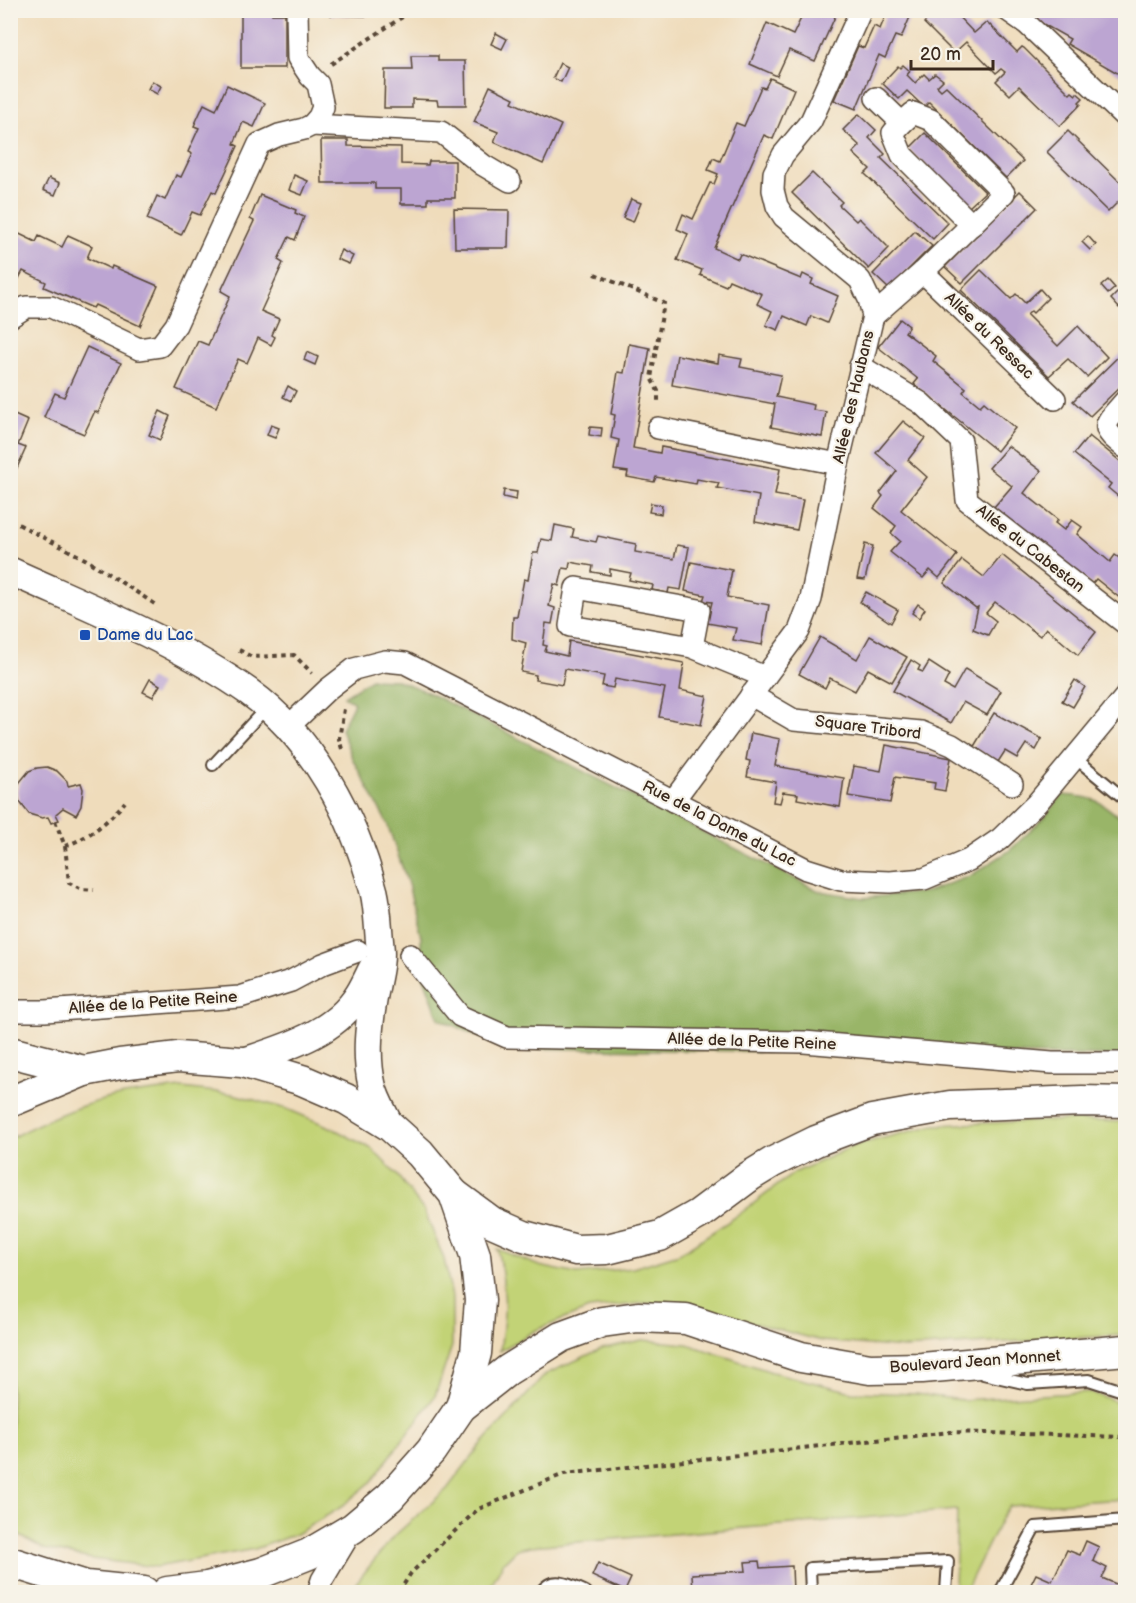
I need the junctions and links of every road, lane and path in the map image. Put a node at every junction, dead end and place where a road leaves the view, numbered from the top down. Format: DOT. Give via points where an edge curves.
graph roads {
  1 [pos="297,10"];
  2 [pos="413,10"];
  3 [pos="861,10"];
  4 [pos="1007,10"];
  5 [pos="310,76"];
  6 [pos="876,98"];
  7 [pos="1125,117"];
  8 [pos="902,123"];
  9 [pos="312,124"];
  10 [pos="510,181"];
  11 [pos="972,225"];
  12 [pos="923,272"];
  13 [pos="595,274"];
  14 [pos="873,316"];
  15 [pos="10,317"];
  16 [pos="860,366"];
  17 [pos="1055,399"];
  18 [pos="1125,400"];
  19 [pos="658,428"];
  20 [pos="1125,448"];
  21 [pos="838,464"];
  22 [pos="10,571"];
  23 [pos="1125,624"];
  24 [pos="692,647"];
  25 [pos="765,677"];
  26 [pos="752,695"];
  27 [pos="1125,696"];
  28 [pos="267,708"];
  29 [pos="288,727"];
  30 [pos="1074,757"];
  31 [pos="213,765"];
  32 [pos="1012,784"];
  33 [pos="1125,800"];
  34 [pos="673,801"];
  35 [pos="125,802"];
  36 [pos="55,821"];
  37 [pos="64,846"];
  38 [pos="94,890"];
  39 [pos="370,952"];
  40 [pos="410,955"];
  41 [pos="10,1009"];
  42 [pos="10,1053"];
  43 [pos="242,1062"];
  44 [pos="1125,1063"];
  45 [pos="84,1071"];
  46 [pos="10,1102"];
  47 [pos="1125,1102"];
  48 [pos="390,1126"];
  49 [pos="454,1194"];
  50 [pos="1125,1350"];
  51 [pos="947,1365"];
  52 [pos="1125,1392"];
  53 [pos="461,1407"];
  54 [pos="1125,1437"];
  55 [pos="1125,1520"];
  56 [pos="353,1528"];
  57 [pos="19,1573"];
  58 [pos="144,1593"];
  59 [pos="167,1593"];
  60 [pos="318,1593"];
  61 [pos="399,1593"];
  62 [pos="541,1593"];
  63 [pos="586,1593"];
  64 [pos="811,1593"];
  65 [pos="946,1593"];
  66 [pos="1000,1593"];
  1 -- 5 [label="street" via="298,58"];
  2 -- 5 [label="path"];
  3 -- 14 [label="street, Allée des Haubans" via="811,121 783,155 774,173 773,190 784,217 860,280"];
  4 -- 7 [label="street" via="1027,24"];
  5 -- 9 [label="street" via="318,84 323,107"];
  6 -- 8 [label="street"];
  8 -- 11 [label="street" via="893,133 902,155"];
  8 -- 11 [label="street" via="914,113 931,120 1004,193"];
  9 -- 10 [label="street" via="441,132"];
  9 -- 15 [label="street" via="259,144 176,325 160,346 139,349 51,307 26,307"];
  11 -- 12 [label="street"];
  12 -- 14 [label="street"];
  12 -- 17 [label="street, Allée du Ressac"];
  13 -- 19 [label="path" via="664,303 651,378 658,391"];
  14 -- 16 [label="street, Allée des Haubans"];
  16 -- 21 [label="street, Allée des Haubans"];
  16 -- 23 [label="street, Allée du Cabestan" via="921,403 961,441 967,500"];
  18 -- 20 [label="street" via="1106,426 1108,435"];
  19 -- 21 [label="street"];
  21 -- 25 [label="street, Allée des Haubans" via="811,599 799,631"];
  22 -- 28 [label="street" via="201,661"];
  24 -- 24 [label="street" via="570,626 576,588 699,610"];
  24 -- 25 [label="street"];
  25 -- 26 [label="street, Allée des Haubans"];
  26 -- 32 [label="street, Square Tribord" via="794,720 921,732 952,745"];
  26 -- 34 [label="street, Allée des Haubans"];
  27 -- 30 [label="street, Rue de la Dame du Lac"];
  28 -- 29 [label="street"];
  28 -- 31 [label="lane"];
  29 -- 34 [label="street, Rue de la Dame du Lac" via="354,669 385,661 405,663"];
  29 -- 39 [label="street" via="313,759 357,839 375,894"];
  30 -- 33 [label="lane"];
  30 -- 34 [label="street, Rue de la Dame du Lac" via="1037,803 1000,839 969,860 924,879 841,880 806,869"];
  35 -- 37 [label="path" via="92,833"];
  36 -- 37 [label="path"];
  37 -- 38 [label="path" via="69,883"];
  39 -- 41 [label="street, Allée de la Petite Reine" via="323,964 291,981 240,997 45,1011"];
  39 -- 43 [label="street" via="358,995 339,1017 310,1037"];
  39 -- 48 [label="street" via="368,1050 372,1086"];
  40 -- 44 [label="street, Allée de la Petite Reine" via="460,1016 507,1037 804,1042 1052,1063"];
  42 -- 45 [label="main road"];
  43 -- 45 [label="main road" via="178,1057"];
  43 -- 48 [label="main road" via="346,1099"];
  45 -- 46 [label="main road"];
  47 -- 49 [label="main road" via="950,1106 872,1120 773,1162 660,1236 607,1249 576,1250 524,1236 492,1222"];
  48 -- 49 [label="main road" via="420,1153"];
  49 -- 53 [label="main road" via="475,1255 480,1300 476,1353"];
  50 -- 51 [label="main road, Boulevard Jean Monnet"];
  51 -- 52 [label="lane" via="1029,1384 1089,1380"];
  51 -- 53 [label="main road, Boulevard Jean Monnet" via="870,1369 801,1357 686,1319 638,1317 602,1322 561,1337 508,1370"];
  53 -- 56 [label="main road" via="431,1451 390,1497"];
  54 -- 61 [label="path" via="950,1432 564,1474 478,1509 411,1573"];
  55 -- 66 [label="lane" via="1035,1527"];
  56 -- 59 [label="main road" via="309,1554 261,1573"];
  56 -- 60 [label="street"];
  57 -- 58 [label="main road"];
  62 -- 63 [label="lane" via="555,1581"];
  64 -- 65 [label="lane" via="810,1568 948,1561"];
}
